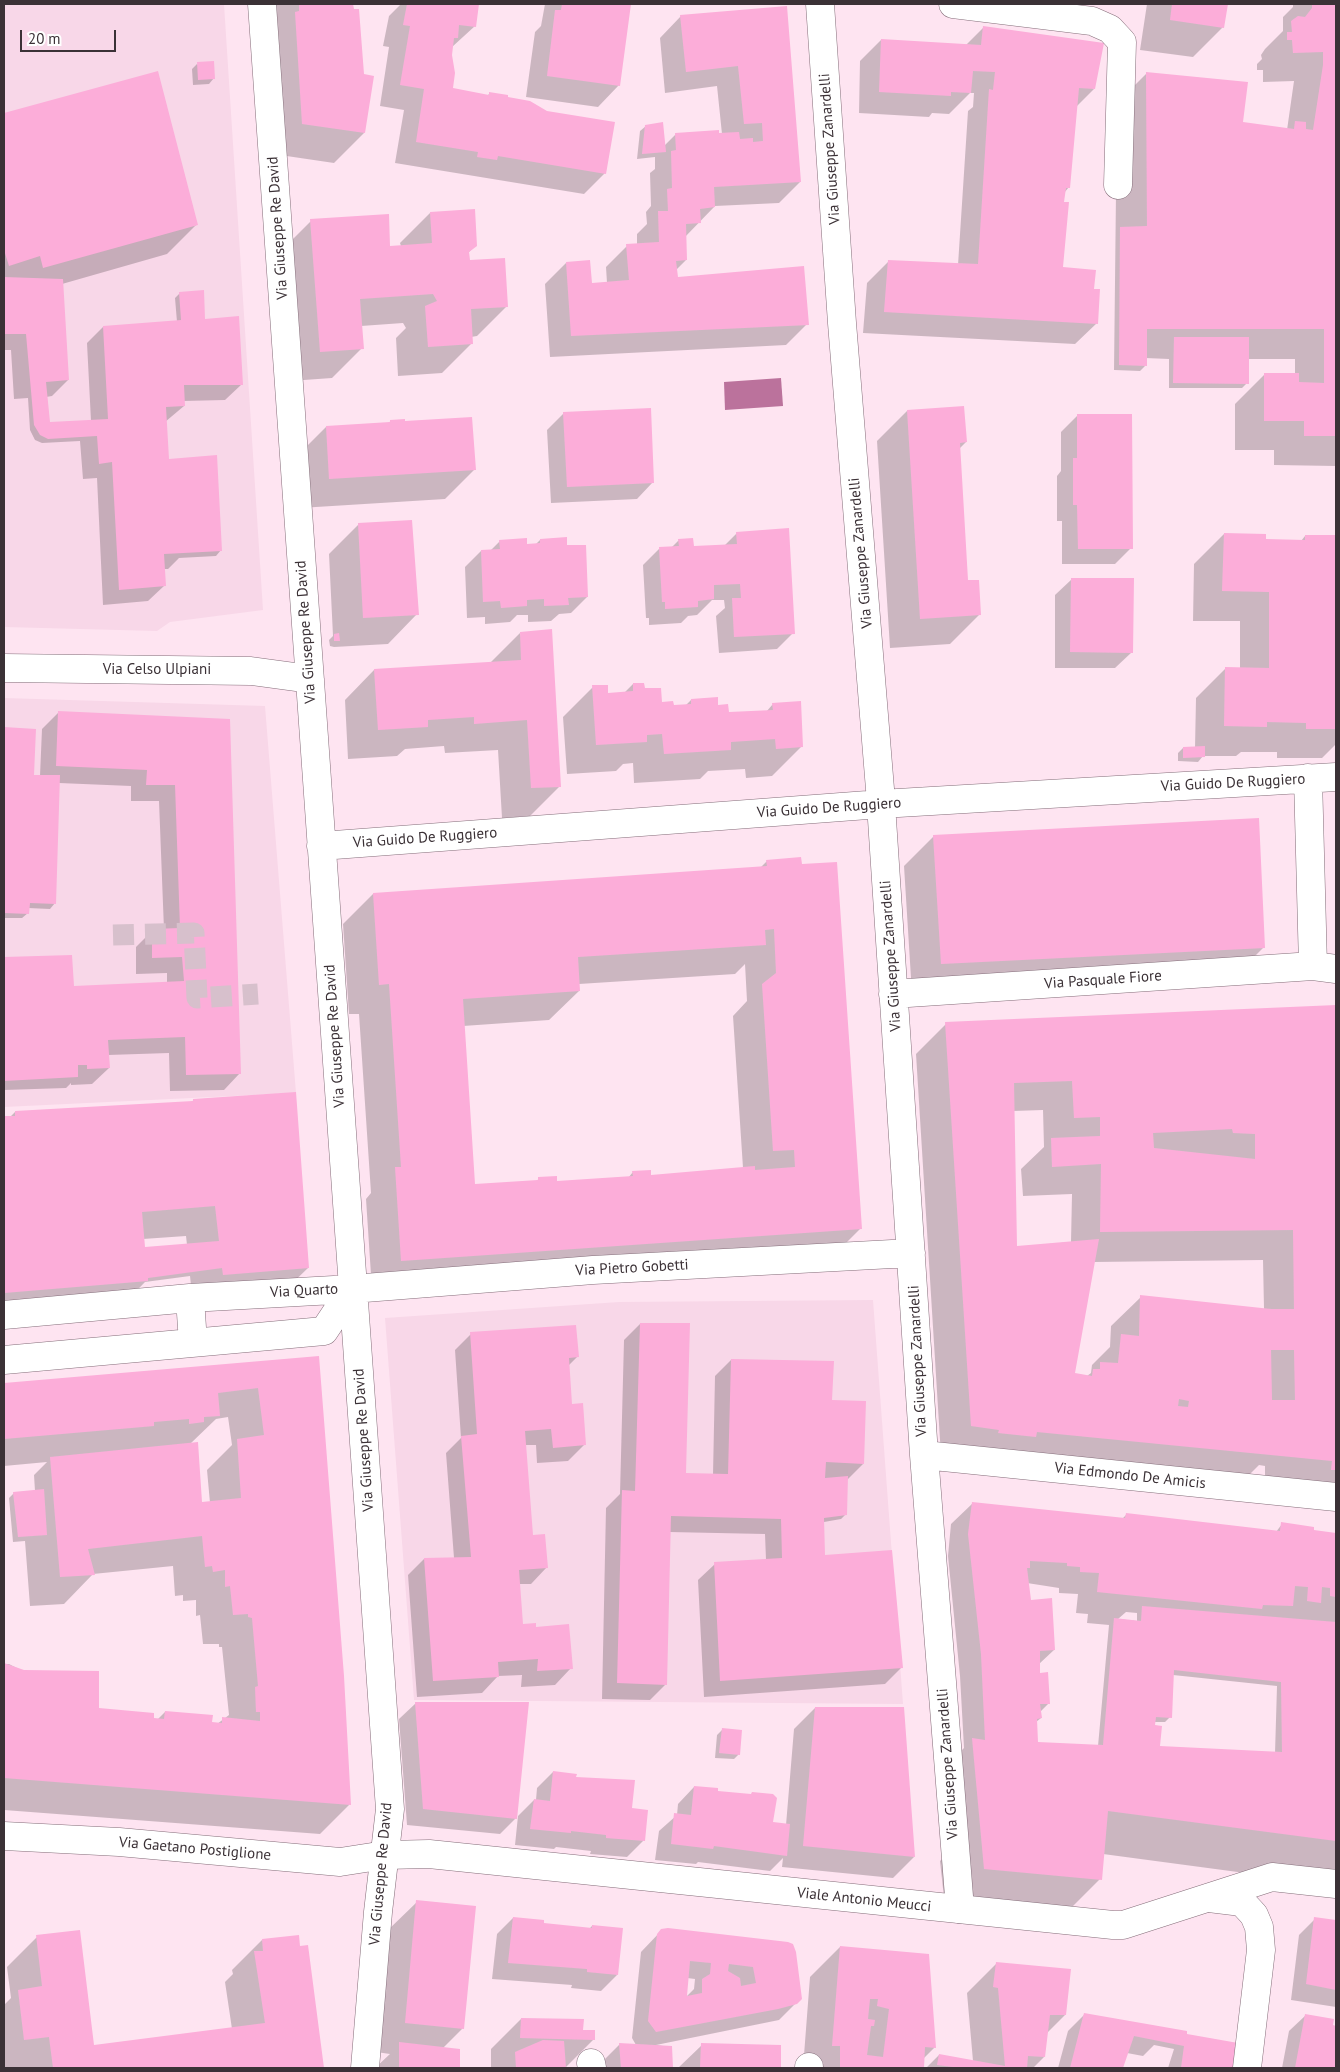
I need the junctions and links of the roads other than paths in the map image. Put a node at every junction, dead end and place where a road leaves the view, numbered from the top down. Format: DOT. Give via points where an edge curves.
graph roads {
  1 [pos="262,4"];
  2 [pos="820,4"];
  3 [pos="953,4"];
  4 [pos="1118,185"];
  5 [pos="4,668"];
  6 [pos="310,679"];
  7 [pos="1336,777"];
  8 [pos="1308,778"];
  9 [pos="880,804"];
  10 [pos="321,846"];
  11 [pos="1325,968"];
  12 [pos="893,994"];
  13 [pos="911,1253"];
  14 [pos="352,1290"];
  15 [pos="190,1298"];
  16 [pos="4,1315"];
  17 [pos="193,1343"];
  18 [pos="4,1360"];
  19 [pos="924,1455"];
  20 [pos="1336,1497"];
  21 [pos="4,1836"];
  22 [pos="385,1855"];
  23 [pos="1336,1884"];
  24 [pos="1208,1898"];
  25 [pos="960,1909"];
  26 [pos="364,2068"];
  27 [pos="1247,2068"];
  1 -- 6 [label="street, Via Giuseppe Re David"];
  2 -- 9 [label="street, Via Giuseppe Zanardelli"];
  3 -- 4 [label="street" via="1092,21 1110,29 1122,42"];
  5 -- 6 [label="street, Via Celso Ulpiani" via="251,671"];
  6 -- 10 [label="street, Via Giuseppe Re David"];
  7 -- 8 [label="street, Via Guido De Ruggiero"];
  8 -- 9 [label="street, Via Guido De Ruggiero"];
  8 -- 11 [label="street, Via Pasquale Fiore"];
  9 -- 10 [label="street, Via Guido De Ruggiero"];
  9 -- 12 [label="street, Via Giuseppe Zanardelli"];
  10 -- 14 [label="street, Via Giuseppe Re David"];
  11 -- 12 [label="street, Via Pasquale Fiore"];
  12 -- 13 [label="street, Via Giuseppe Zanardelli"];
  13 -- 14 [label="street, Via Pietro Gobetti" via="593,1270"];
  13 -- 19 [label="street, Via Giuseppe Zanardelli"];
  14 -- 15 [label="street, Via Quarto"];
  14 -- 17 [label="street, Via Quarto" via="324,1332"];
  14 -- 22 [label="street, Via Giuseppe Re David" via="390,1809"];
  15 -- 16 [label="street, Via Quarto"];
  15 -- 17 [label="street"];
  17 -- 18 [label="street, Via Quarto"];
  19 -- 20 [label="street, Via Edmondo De Amicis"];
  19 -- 25 [label="street, Via Giuseppe Zanardelli"];
  21 -- 22 [label="street, Via Gaetano Postiglione" via="119,1842 340,1862"];
  22 -- 25 [label="street, Viale Antonio Meucci" via="429,1854"];
  22 -- 26 [label="street, Via Giuseppe Re David"];
  23 -- 24 [label="street, Viale Antonio Meucci" via="1272,1877"];
  24 -- 25 [label="street, Viale Antonio Meucci" via="1123,1925"];
  24 -- 27 [label="street" via="1242,1902 1254,1915 1259,1928 1261,1950"];
}
